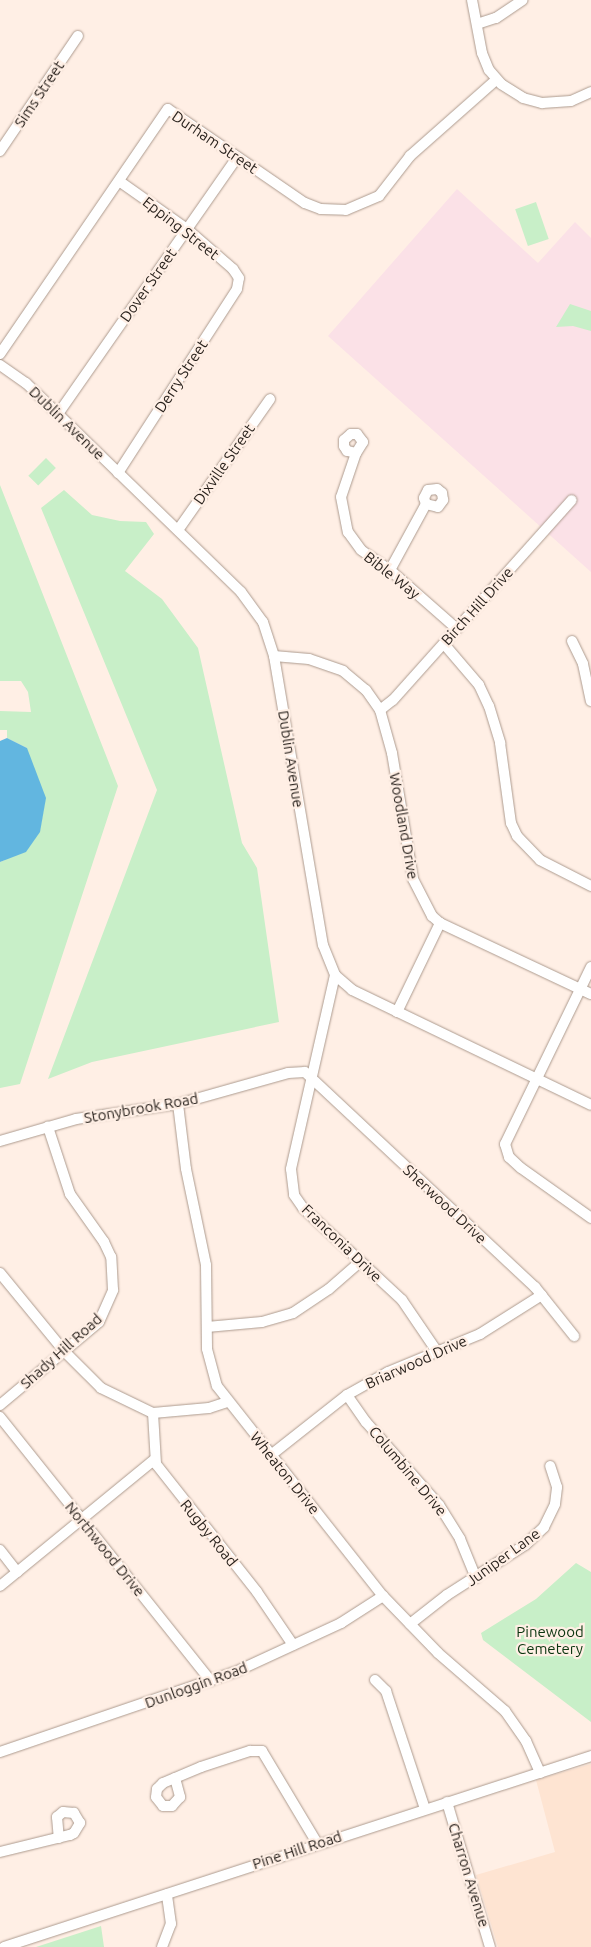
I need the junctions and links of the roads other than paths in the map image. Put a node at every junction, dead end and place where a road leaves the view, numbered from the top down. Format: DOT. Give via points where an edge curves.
graph roads {
  1 [pos="472,0"];
  2 [pos="523,0"];
  3 [pos="477,24"];
  4 [pos="78,36"];
  5 [pos="496,80"];
  6 [pos="591,92"];
  7 [pos="0,151"];
  8 [pos="238,157"];
  9 [pos="119,181"];
  10 [pos="186,229"];
  11 [pos="239,278"];
  12 [pos="0,354"];
  13 [pos="0,365"];
  14 [pos="270,398"];
  15 [pos="58,414"];
  16 [pos="356,453"];
  17 [pos="118,473"];
  18 [pos="572,500"];
  19 [pos="426,504"];
  20 [pos="178,530"];
  21 [pos="390,570"];
  22 [pos="457,629"];
  23 [pos="572,642"];
  24 [pos="444,644"];
  25 [pos="274,656"];
  26 [pos="591,701"];
  27 [pos="380,710"];
  28 [pos="591,886"];
  29 [pos="440,923"];
  30 [pos="591,967"];
  31 [pos="335,975"];
  32 [pos="581,989"];
  33 [pos="591,994"];
  34 [pos="397,1012"];
  35 [pos="310,1077"];
  36 [pos="536,1079"];
  37 [pos="178,1104"];
  38 [pos="591,1105"];
  39 [pos="48,1127"];
  40 [pos="0,1140"];
  41 [pos="591,1218"];
  42 [pos="360,1262"];
  43 [pos="0,1273"];
  44 [pos="542,1295"];
  45 [pos="207,1327"];
  46 [pos="574,1336"];
  47 [pos="436,1350"];
  48 [pos="65,1352"];
  49 [pos="347,1395"];
  50 [pos="228,1402"];
  51 [pos="0,1405"];
  52 [pos="153,1413"];
  53 [pos="0,1416"];
  54 [pos="271,1454"];
  55 [pos="154,1460"];
  56 [pos="550,1466"];
  57 [pos="81,1521"];
  58 [pos="0,1550"];
  59 [pos="17,1572"];
  60 [pos="476,1578"];
  61 [pos="0,1586"];
  62 [pos="383,1596"];
  63 [pos="410,1624"];
  64 [pos="293,1644"];
  65 [pos="375,1680"];
  66 [pos="211,1681"];
  67 [pos="0,1752"];
  68 [pos="591,1756"];
  69 [pos="540,1773"];
  70 [pos="175,1778"];
  71 [pos="446,1802"];
  72 [pos="424,1809"];
  73 [pos="59,1838"];
  74 [pos="318,1843"];
  75 [pos="0,1852"];
  76 [pos="167,1894"];
  77 [pos="4,1947"];
  78 [pos="162,1947"];
  79 [pos="490,1947"];
  1 -- 3 [label="street"];
  2 -- 3 [label="street" via="506,13"];
  3 -- 5 [label="street" via="482,53"];
  4 -- 7 [label="street, Sims Street"];
  5 -- 6 [label="street" via="523,98 542,103 570,101"];
  5 -- 8 [label="street, Durham Street" via="410,156 387,189 372,201 355,208 338,211 312,206"];
  8 -- 9 [label="street, Durham Street" via="168,109"];
  8 -- 10 [label="street, Dover Street"];
  9 -- 10 [label="street, Epping Street"];
  9 -- 12 [label="street, Durham Street"];
  10 -- 11 [label="street, Epping Street" via="233,269"];
  10 -- 15 [label="street, Dover Street"];
  11 -- 17 [label="street, Derry Street" via="237,289"];
  13 -- 15 [label="street, Dublin Avenue" via="26,383"];
  14 -- 20 [label="street, Dixville Street"];
  15 -- 17 [label="street, Dublin Avenue"];
  16 -- 21 [label="street, Bible Way" via="341,497 344,521 360,550"];
  17 -- 20 [label="street, Dublin Avenue"];
  18 -- 22 [label="street, Birch Hill Drive"];
  19 -- 21 [label="street"];
  20 -- 25 [label="street, Dublin Avenue" via="257,611"];
  21 -- 22 [label="street, Bible Way"];
  22 -- 24 [label="street, Birch Hill Drive"];
  23 -- 26 [label="street" via="583,664"];
  24 -- 27 [label="street, Birch Hill Drive"];
  24 -- 28 [label="street" via="479,685 489,706 500,743 511,823 517,836 540,860"];
  25 -- 27 [label="street, Woodland Drive" via="323,662 343,671 366,690"];
  25 -- 31 [label="street, Dublin Avenue" via="323,945"];
  27 -- 29 [label="street, Woodland Drive" via="392,753 413,879 425,907"];
  29 -- 32 [label="street, Woodland Drive"];
  29 -- 34 [label="street"];
  30 -- 32 [label="street"];
  31 -- 34 [label="street, Dublin Avenue" via="352,990"];
  31 -- 35 [label="street, Franconia Drive" via="328,1015"];
  32 -- 33 [label="street, Woodland Drive"];
  32 -- 36 [label="street"];
  34 -- 36 [label="street, Dublin Avenue"];
  35 -- 37 [label="street, Stonybrook Road" via="305,1072 288,1073"];
  35 -- 42 [label="street, Franconia Drive" via="291,1169 294,1195 303,1208"];
  35 -- 44 [label="street, Sherwood Drive"];
  36 -- 38 [label="street, Dublin Avenue"];
  36 -- 41 [label="street" via="507,1139 506,1151 521,1168"];
  37 -- 39 [label="street, Stonybrook Road" via="117,1111"];
  37 -- 45 [label="street, Wheaton Drive" via="186,1170 206,1265"];
  39 -- 40 [label="street, Stonybrook Road"];
  39 -- 48 [label="street, Shady Hill Road" via="62,1178 74,1201 104,1242 114,1274 111,1299 104,1315"];
  42 -- 45 [label="street" via="329,1289 293,1313 262,1322"];
  42 -- 47 [label="street, Franconia Drive" via="402,1300"];
  43 -- 48 [label="street"];
  44 -- 46 [label="street, Sherwood Drive"];
  44 -- 47 [label="street, Briarwood Drive" via="480,1334"];
  45 -- 50 [label="street, Wheaton Drive" via="209,1366"];
  47 -- 49 [label="street, Briarwood Drive"];
  48 -- 51 [label="street, Shady Hill Road"];
  48 -- 52 [label="street" via="102,1388"];
  49 -- 54 [label="street, Briarwood Drive"];
  49 -- 60 [label="street, Columbine Drive" via="366,1422 439,1505 460,1540"];
  50 -- 52 [label="street" via="209,1408"];
  50 -- 54 [label="street, Wheaton Drive"];
  52 -- 55 [label="street"];
  53 -- 57 [label="street, Northwood Drive"];
  54 -- 62 [label="street, Wheaton Drive"];
  55 -- 57 [label="street"];
  55 -- 64 [label="street, Rugby Road" via="257,1592"];
  56 -- 60 [label="street, Juniper Lane" via="557,1496 544,1527 525,1545"];
  57 -- 59 [label="street"];
  57 -- 66 [label="street, Northwood Drive"];
  58 -- 59 [label="street"];
  59 -- 61 [label="street"];
  60 -- 63 [label="street, Juniper Lane"];
  62 -- 63 [label="street, Wheaton Drive"];
  62 -- 64 [label="street, Dunloggin Road" via="341,1623"];
  63 -- 69 [label="street, Wheaton Drive" via="505,1711 526,1742"];
  64 -- 66 [label="street, Dunloggin Road"];
  65 -- 72 [label="street" via="386,1691"];
  66 -- 67 [label="street, Dunloggin Road"];
  68 -- 69 [label="street, Pine Hill Road"];
  69 -- 71 [label="street, Pine Hill Road"];
  70 -- 74 [label="street" via="250,1751 262,1751"];
  71 -- 72 [label="street, Pine Hill Road"];
  71 -- 79 [label="street, Charron Avenue"];
  72 -- 74 [label="street, Pine Hill Road"];
  73 -- 75 [label="street"];
  74 -- 76 [label="street, Pine Hill Road"];
  76 -- 77 [label="street, Pine Hill Road"];
  76 -- 78 [label="street" via="171,1924"];
}
